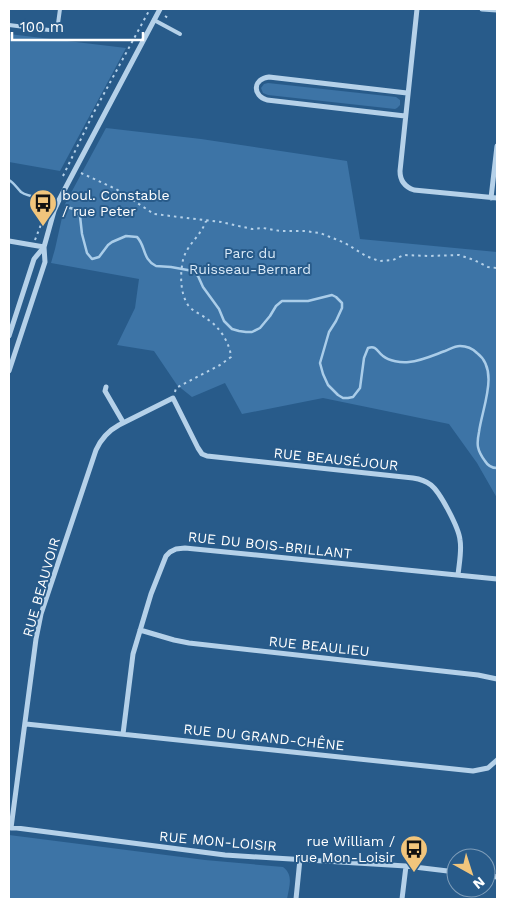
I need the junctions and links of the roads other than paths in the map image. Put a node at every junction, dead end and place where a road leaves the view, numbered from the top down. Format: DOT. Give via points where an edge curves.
graph roads {
  1 [pos="60,9"];
  2 [pos="160,9"];
  3 [pos="417,9"];
  4 [pos="482,9"];
  5 [pos="497,10"];
  6 [pos="154,20"];
  7 [pos="9,25"];
  8 [pos="180,34"];
  9 [pos="407,93"];
  10 [pos="405,116"];
  11 [pos="497,146"];
  12 [pos="494,198"];
  13 [pos="9,241"];
  14 [pos="44,246"];
  15 [pos="9,336"];
  16 [pos="9,344"];
  17 [pos="17,347"];
  18 [pos="9,371"];
  19 [pos="106,387"];
  20 [pos="173,398"];
  21 [pos="123,422"];
  22 [pos="458,575"];
  23 [pos="497,579"];
  24 [pos="140,630"];
  25 [pos="497,679"];
  26 [pos="26,724"];
  27 [pos="123,734"];
  28 [pos="497,760"];
  29 [pos="10,828"];
  30 [pos="300,859"];
  31 [pos="406,866"];
  32 [pos="446,871"];
  33 [pos="296,899"];
  34 [pos="402,899"];
  1 -- 7 [label="lane" via="57,31"];
  2 -- 6 [label="street"];
  3 -- 9 [label="street"];
  4 -- 5 [label="street"];
  6 -- 8 [label="lane"];
  6 -- 14 [label="street" via="59,200"];
  9 -- 10 [label="street"];
  9 -- 10 [label="street" via="266,77 258,82 256,88 257,93 267,100"];
  10 -- 12 [label="street" via="400,172 404,185 414,190"];
  11 -- 12 [label="street"];
  13 -- 14 [label="street"];
  14 -- 15 [label="street" via="34,259"];
  14 -- 17 [label="street" via="45,262"];
  16 -- 17 [label="street"];
  17 -- 18 [label="street"];
  19 -- 21 [label="street" via="105,391"];
  20 -- 21 [label="street, RUE BEAUVOIR"];
  20 -- 22 [label="street, RUE BEAUSÉJOUR" via="198,448 207,456 423,480 440,495 460,534"];
  21 -- 26 [label="street, RUE BEAUVOIR" via="107,434 96,450 44,606"];
  22 -- 23 [label="street, RUE DU BOIS-BRILLANT"];
  22 -- 24 [label="street, RUE DU BOIS-BRILLANT" via="179,548 164,559"];
  24 -- 25 [label="street, RUE BEAULIEU" via="188,643"];
  24 -- 27 [label="street, RUE DU BOIS-BRILLANT" via="132,661"];
  26 -- 27 [label="street, RUE DU GRAND-CHÊNE"];
  26 -- 29 [label="street, RUE BEAUVOIR"];
  27 -- 28 [label="street, RUE DU GRAND-CHÊNE" via="474,771 488,768"];
  29 -- 30 [label="street, RUE MON-LOISIR" via="216,854"];
  30 -- 31 [label="street, RUE MON-LOISIR"];
  30 -- 33 [label="street"];
  31 -- 32 [label="street, RUE MON-LOISIR"];
  31 -- 34 [label="street"];
}
